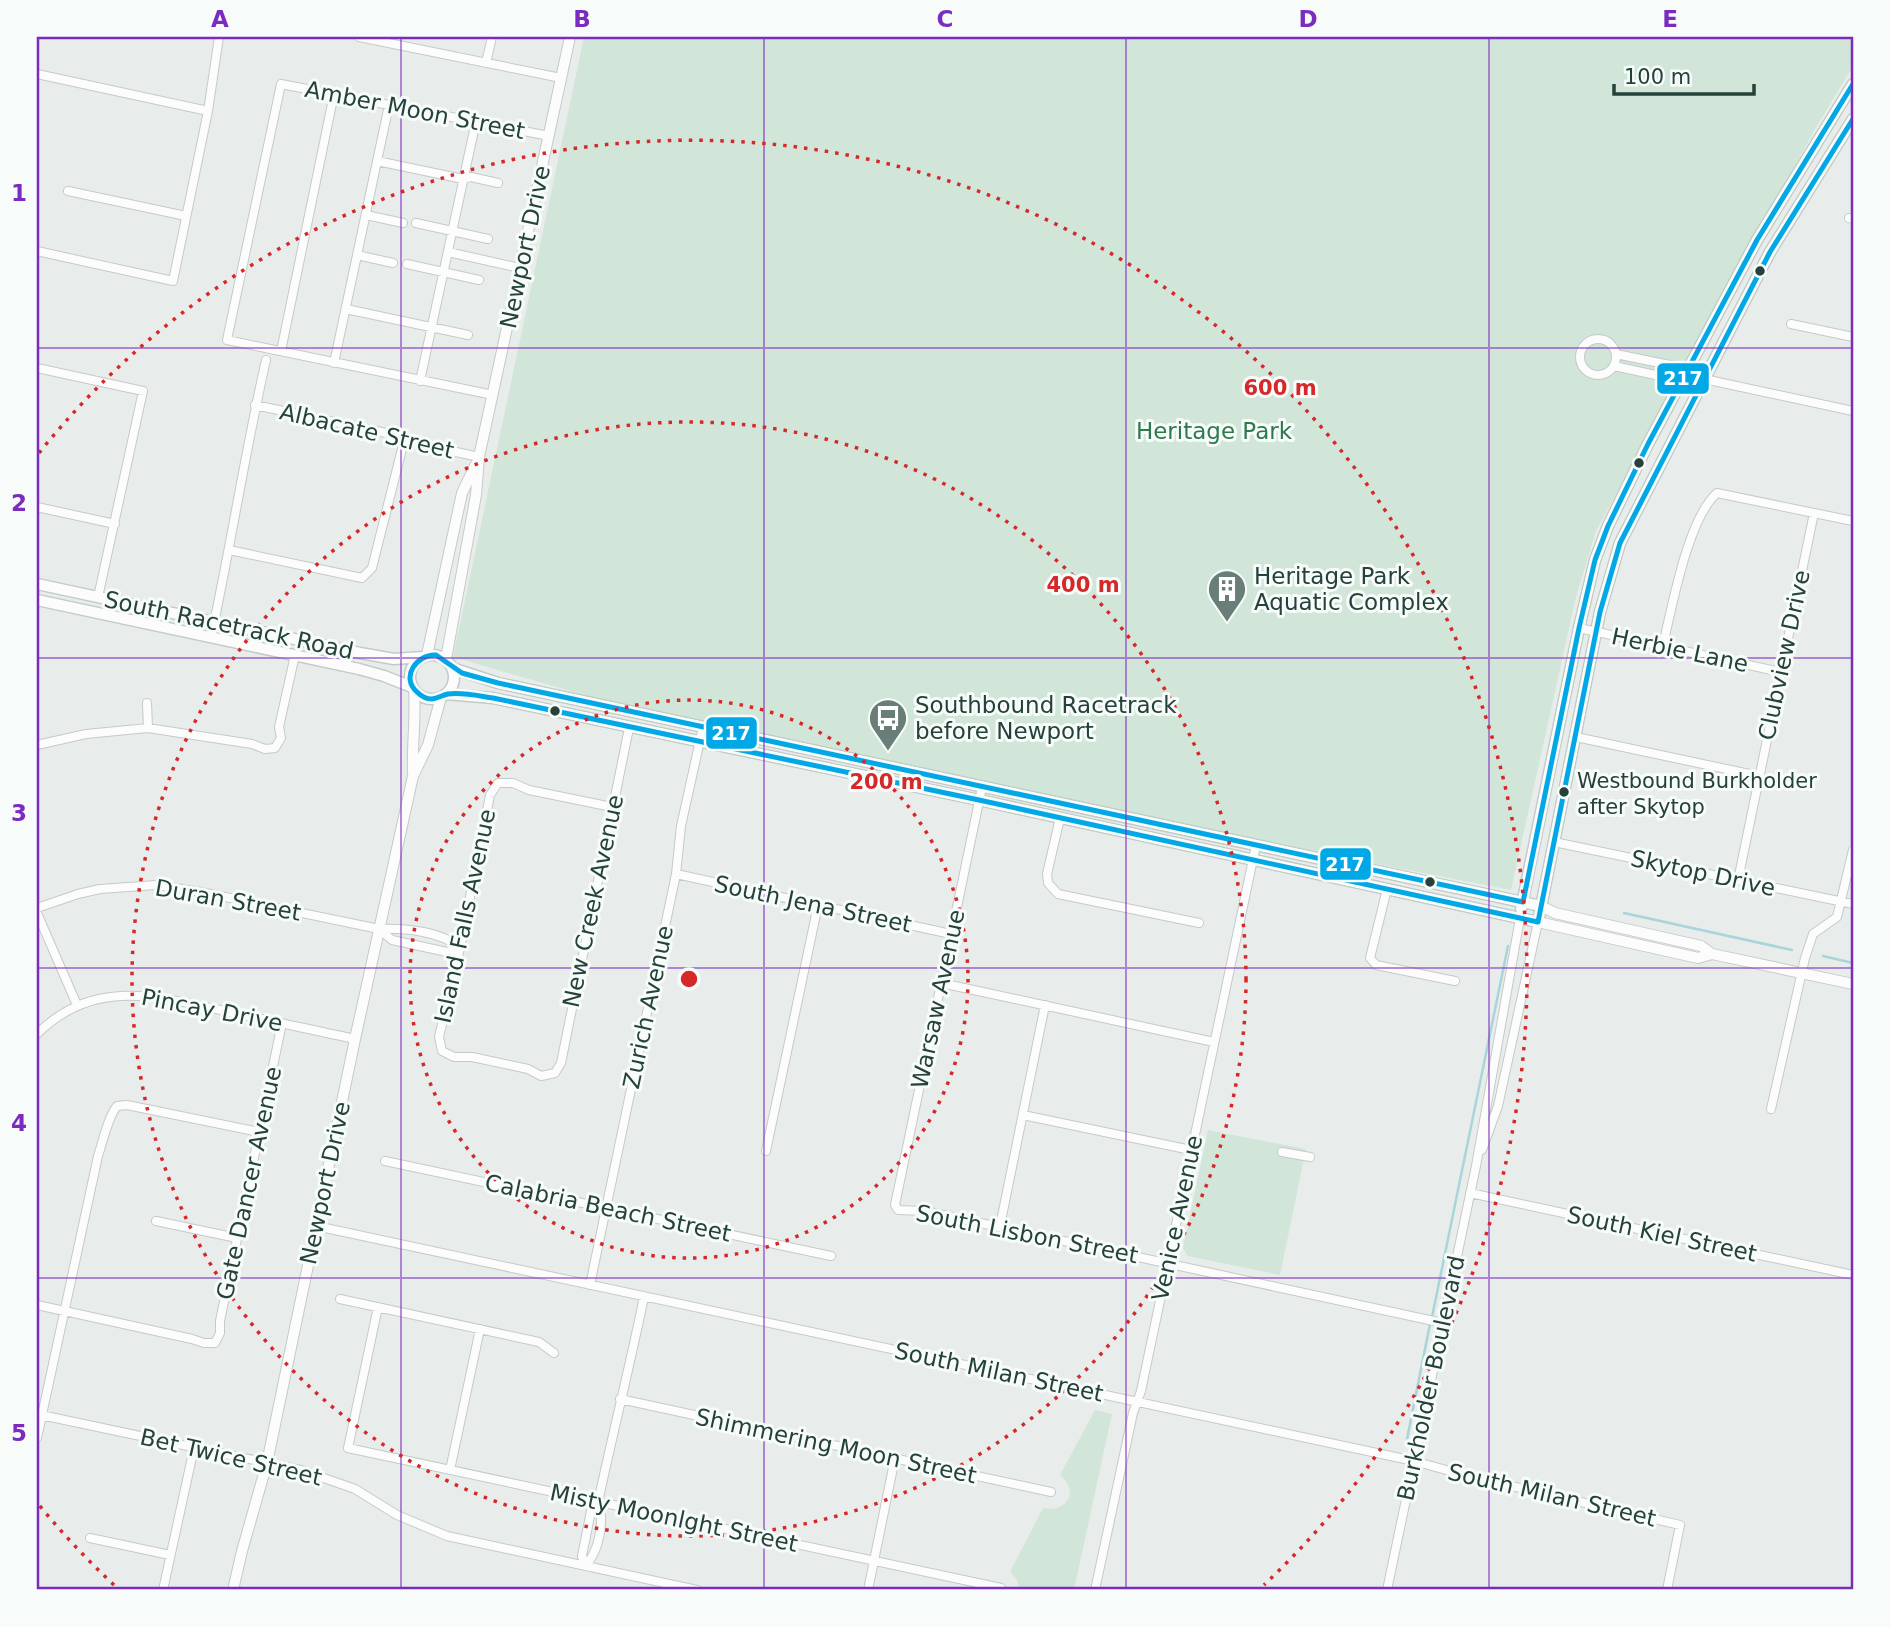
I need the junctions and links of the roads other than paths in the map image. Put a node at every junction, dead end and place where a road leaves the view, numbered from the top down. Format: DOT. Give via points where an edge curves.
graph roads {
  1 [pos="219,37"];
  2 [pos="359,37"];
  3 [pos="492,37"];
  4 [pos="570,37"];
  5 [pos="382,39"];
  6 [pos="486,63"];
  7 [pos="37,74"];
  8 [pos="561,78"];
  9 [pos="1853,84"];
  10 [pos="334,94"];
  11 [pos="389,106"];
  12 [pos="208,111"];
  13 [pos="1853,118"];
  14 [pos="476,121"];
  15 [pos="549,136"];
  16 [pos="377,161"];
  17 [pos="463,179"];
  18 [pos="498,183"];
  19 [pos="68,191"];
  20 [pos="366,215"];
  21 [pos="186,216"];
  22 [pos="403,223"];
  23 [pos="416,223"];
  24 [pos="452,231"];
  25 [pos="488,239"];
  26 [pos="37,251"];
  27 [pos="448,252"];
  28 [pos="357,255"];
  29 [pos="393,263"];
  30 [pos="407,264"];
  31 [pos="520,268"];
  32 [pos="443,272"];
  33 [pos="479,280"];
  34 [pos="346,309"];
  35 [pos="1791,324"];
  36 [pos="432,327"];
  37 [pos="468,335"];
  38 [pos="1853,337"];
  39 [pos="281,351"];
  40 [pos="1616,354"];
  41 [pos="266,360"];
  42 [pos="334,363"];
  43 [pos="1614,366"];
  44 [pos="37,368"];
  45 [pos="1689,369"];
  46 [pos="1704,379"];
  47 [pos="420,381"];
  48 [pos="1683,381"];
  49 [pos="493,395"];
  50 [pos="255,405"];
  51 [pos="1853,411"];
  52 [pos="405,437"];
  53 [pos="479,457"];
  54 [pos="37,507"];
  55 [pos="1814,513"];
  56 [pos="1853,521"];
  57 [pos="115,524"];
  58 [pos="229,550"];
  59 [pos="37,584"];
  60 [pos="98,597"];
  61 [pos="37,600"];
  62 [pos="214,621"];
  63 [pos="1579,628"];
  64 [pos="1596,632"];
  65 [pos="211,637"];
  66 [pos="1663,645"];
  67 [pos="295,655"];
  68 [pos="424,656"];
  69 [pos="449,663"];
  70 [pos="1781,672"];
  71 [pos="413,689"];
  72 [pos="443,696"];
  73 [pos="147,703"];
  74 [pos="703,727"];
  75 [pos="148,728"];
  76 [pos="629,728"];
  77 [pos="1576,737"];
  78 [pos="699,743"];
  79 [pos="37,745"];
  80 [pos="413,776"];
  81 [pos="1759,776"];
  82 [pos="982,787"];
  83 [pos="979,800"];
  84 [pos="612,807"];
  85 [pos="1060,818"];
  86 [pos="1554,842"];
  87 [pos="1256,845"];
  88 [pos="1853,850"];
  89 [pos="1252,860"];
  90 [pos="676,874"];
  91 [pos="1738,880"];
  92 [pos="1387,889"];
  93 [pos="1523,902"];
  94 [pos="1842,902"];
  95 [pos="1853,904"];
  96 [pos="818,905"];
  97 [pos="1541,906"];
  98 [pos="37,911"];
  99 [pos="1520,918"];
  100 [pos="1538,922"];
  101 [pos="1199,923"];
  102 [pos="379,929"];
  103 [pos="951,934"];
  104 [pos="460,948"];
  105 [pos="1713,954"];
  106 [pos="1801,973"];
  107 [pos="1455,981"];
  108 [pos="941,984"];
  109 [pos="1853,984"];
  110 [pos="78,1005"];
  111 [pos="1045,1005"];
  112 [pos="282,1023"];
  113 [pos="37,1034"];
  114 [pos="355,1039"];
  115 [pos="1214,1042"];
  116 [pos="442,1051"];
  117 [pos="1771,1109"];
  118 [pos="1023,1115"];
  119 [pos="260,1132"];
  120 [pos="1191,1150"];
  121 [pos="766,1151"];
  122 [pos="1282,1152"];
  123 [pos="1310,1157"];
  124 [pos="386,1161"];
  125 [pos="1476,1166"];
  126 [pos="1470,1193"];
  127 [pos="606,1208"];
  128 [pos="898,1210"];
  129 [pos="156,1221"];
  130 [pos="316,1226"];
  131 [pos="1000,1226"];
  132 [pos="237,1238"];
  133 [pos="831,1256"];
  134 [pos="1168,1262"];
  135 [pos="1853,1275"];
  136 [pos="590,1285"];
  137 [pos="644,1297"];
  138 [pos="340,1299"];
  139 [pos="37,1305"];
  140 [pos="378,1307"];
  141 [pos="64,1311"];
  142 [pos="1443,1323"];
  143 [pos="480,1329"];
  144 [pos="554,1353"];
  145 [pos="620,1399"];
  146 [pos="1137,1401"];
  147 [pos="41,1415"];
  148 [pos="37,1438"];
  149 [pos="194,1448"];
  150 [pos="895,1458"];
  151 [pos="1414,1461"];
  152 [pos="267,1463"];
  153 [pos="450,1470"];
  154 [pos="1051,1492"];
  155 [pos="598,1502"];
  156 [pos="90,1538"];
  157 [pos="170,1555"];
  158 [pos="874,1561"];
  159 [pos="585,1566"];
  160 [pos="1001,1588"];
  161 [pos="163,1590"];
  162 [pos="233,1590"];
  163 [pos="696,1590"];
  164 [pos="868,1590"];
  165 [pos="1095,1590"];
  166 [pos="1387,1590"];
  167 [pos="1667,1590"];
  1 -- 12 [label="street"];
  2 -- 5 [label="street"];
  3 -- 6 [label="street"];
  4 -- 8 [label="street, Newport Drive"];
  5 -- 6 [label="street"];
  6 -- 8 [label="street"];
  7 -- 12 [label="street"];
  8 -- 15 [label="street, Newport Drive"];
  9 -- 45 [label="main road, Burkholder Boulevard" via="1775,208"];
  10 -- 11 [label="street, Amber Moon Street"];
  10 -- 39 [label="street"];
  10 -- 39 [label="street, Amber Moon Street" via="281,84 227,340"];
  11 -- 14 [label="street, Amber Moon Street"];
  11 -- 16 [label="street"];
  12 -- 21 [label="street"];
  13 -- 46 [label="main road, Burkholder Boulevard" via="1770,252"];
  14 -- 15 [label="street, Amber Moon Street"];
  14 -- 17 [label="street"];
  15 -- 31 [label="street, Newport Drive"];
  16 -- 17 [label="street"];
  16 -- 20 [label="street"];
  17 -- 18 [label="street"];
  17 -- 24 [label="street"];
  19 -- 21 [label="street"];
  20 -- 22 [label="street"];
  20 -- 28 [label="street"];
  21 -- 26 [label="street" via="173,281"];
  23 -- 24 [label="street"];
  24 -- 25 [label="street"];
  24 -- 27 [label="street"];
  27 -- 31 [label="street"];
  27 -- 32 [label="street"];
  28 -- 29 [label="street"];
  28 -- 34 [label="street"];
  30 -- 32 [label="street"];
  31 -- 49 [label="street, Newport Drive"];
  32 -- 33 [label="street"];
  32 -- 36 [label="street"];
  34 -- 36 [label="street"];
  34 -- 42 [label="street"];
  35 -- 38 [label="street"];
  36 -- 37 [label="street"];
  36 -- 47 [label="street"];
  39 -- 42 [label="street"];
  40 -- 43 [label="street"];
  40 -- 43 [label="street" via="1611,344 1601,339 1587,343 1581,352 1583,367 1591,373 1606,373"];
  40 -- 45 [label="street"];
  41 -- 50 [label="street"];
  42 -- 47 [label="street"];
  43 -- 48 [label="street"];
  44 -- 57 [label="street" via="143,391"];
  45 -- 46 [label="street"];
  45 -- 48 [label="main road, Burkholder Boulevard"];
  46 -- 48 [label="street"];
  46 -- 51 [label="street"];
  46 -- 64 [label="main road, Burkholder Boulevard" via="1620,543"];
  47 -- 49 [label="street"];
  48 -- 63 [label="main road, Burkholder Boulevard" via="1608,526"];
  49 -- 53 [label="street, Newport Drive"];
  50 -- 52 [label="street, Albacate Street"];
  50 -- 58 [label="street"];
  52 -- 53 [label="street, Albacate Street"];
  52 -- 58 [label="street" via="372,568 362,578"];
  53 -- 68 [label="street, Newport Drive" via="462,492"];
  53 -- 69 [label="street, Newport Drive"];
  54 -- 57 [label="street"];
  55 -- 56 [label="street"];
  55 -- 66 [label="street" via="1727,493 1710,499 1680,571"];
  55 -- 70 [label="street, Clubview Drive"];
  57 -- 60 [label="street"];
  58 -- 62 [label="street"];
  59 -- 60 [label="main road, South Racetrack Road"];
  60 -- 62 [label="main road, South Racetrack Road"];
  61 -- 65 [label="main road, South Racetrack Road"];
  62 -- 65 [label="street"];
  62 -- 68 [label="main road, South Racetrack Road" via="380,657"];
  63 -- 64 [label="street, Herbie Lane"];
  63 -- 93 [label="main road, Burkholder Boulevard"];
  64 -- 66 [label="street, Herbie Lane"];
  64 -- 77 [label="main road, Burkholder Boulevard"];
  65 -- 67 [label="main road, South Racetrack Road"];
  66 -- 70 [label="street, Herbie Lane"];
  67 -- 71 [label="main road, South Racetrack Road" via="384,676"];
  67 -- 75 [label="street" via="279,727 281,738 275,748"];
  68 -- 69 [label="main road" via="436,655"];
  68 -- 71 [label="main road" via="410,672"];
  69 -- 72 [label="main road" via="454,681"];
  69 -- 74 [label="main road" via="498,683"];
  70 -- 81 [label="street, Clubview Drive"];
  71 -- 72 [label="main road" via="427,699"];
  71 -- 80 [label="street, Newport Drive"];
  72 -- 76 [label="main road" via="493,698"];
  72 -- 80 [label="street, Newport Drive"];
  73 -- 75 [label="street"];
  74 -- 78 [label="street, Zurich Avenue"];
  74 -- 82 [label="main road"];
  75 -- 79 [label="street"];
  76 -- 78 [label="main road"];
  76 -- 84 [label="street, New Creek Avenue"];
  77 -- 81 [label="street"];
  77 -- 86 [label="main road, Burkholder Boulevard"];
  78 -- 83 [label="main road"];
  78 -- 90 [label="street, Zurich Avenue"];
  80 -- 102 [label="street, Newport Drive"];
  81 -- 91 [label="street, Clubview Drive"];
  82 -- 83 [label="street, Warsaw Avenue"];
  82 -- 87 [label="main road"];
  83 -- 85 [label="main road"];
  83 -- 103 [label="street, Warsaw Avenue"];
  84 -- 104 [label="street, Island Falls Avenue" via="498,783 490,794"];
  84 -- 116 [label="street, New Creek Avenue" via="561,1063 555,1073 541,1076 528,1069"];
  85 -- 89 [label="main road"];
  85 -- 101 [label="street" via="1047,874 1058,894"];
  86 -- 91 [label="street, Skytop Drive"];
  86 -- 97 [label="main road, Burkholder Boulevard"];
  87 -- 89 [label="street, Venice Avenue"];
  87 -- 93 [label="main road"];
  88 -- 94 [label="street"];
  89 -- 92 [label="main road"];
  89 -- 115 [label="street, Venice Avenue"];
  90 -- 96 [label="street, South Jena Street"];
  90 -- 127 [label="street, Zurich Avenue"];
  91 -- 94 [label="street, Skytop Drive"];
  92 -- 99 [label="main road"];
  92 -- 107 [label="street" via="1370,958 1376,965"];
  93 -- 97 [label="main road"];
  93 -- 99 [label="main road, Burkholder Boulevard"];
  94 -- 95 [label="street, Skytop Drive"];
  94 -- 106 [label="street" via="1837,917 1813,934"];
  96 -- 103 [label="street, South Jena Street"];
  96 -- 121 [label="street"];
  97 -- 100 [label="main road, Burkholder Boulevard"];
  97 -- 105 [label="street" via="1701,946"];
  98 -- 102 [label="street, Duran Street" via="100,889 156,885"];
  98 -- 110 [label="street"];
  99 -- 100 [label="main road"];
  99 -- 125 [label="street, Burkholder Boulevard"];
  100 -- 105 [label="street" via="1698,958"];
  100 -- 125 [label="street, Burkholder Boulevard" via="1498,1106"];
  102 -- 104 [label="street" via="450,939"];
  102 -- 104 [label="street" via="392,940 447,952"];
  102 -- 114 [label="street, Newport Drive"];
  103 -- 108 [label="street, Warsaw Avenue"];
  104 -- 116 [label="street, Island Falls Avenue" via="439,1037"];
  105 -- 106 [label="street"];
  106 -- 109 [label="street"];
  106 -- 117 [label="street"];
  108 -- 111 [label="street"];
  108 -- 128 [label="street, Warsaw Avenue" via="895,1205"];
  110 -- 112 [label="street, Pincay Drive" via="136,994"];
  110 -- 113 [label="street, Pincay Drive"];
  111 -- 115 [label="street"];
  111 -- 118 [label="street"];
  112 -- 114 [label="street, Pincay Drive"];
  112 -- 119 [label="street, Gate Dancer Avenue"];
  114 -- 130 [label="street, Newport Drive"];
  115 -- 120 [label="street, Venice Avenue"];
  118 -- 120 [label="street"];
  118 -- 131 [label="street"];
  119 -- 132 [label="street, Gate Dancer Avenue"];
  119 -- 141 [label="street" via="117,1106 110,1114 98,1156"];
  120 -- 134 [label="street, Venice Avenue"];
  122 -- 123 [label="street"];
  124 -- 127 [label="street, Calabria Beach Street"];
  125 -- 126 [label="street, Burkholder Boulevard"];
  126 -- 135 [label="street, South Kiel Street"];
  126 -- 142 [label="street, Burkholder Boulevard"];
  127 -- 133 [label="street, Calabria Beach Street"];
  127 -- 136 [label="street, Zurich Avenue"];
  128 -- 131 [label="street, South Lisbon Street"];
  129 -- 132 [label="street"];
  130 -- 136 [label="street, South Milan Street"];
  130 -- 152 [label="street, Newport Drive"];
  131 -- 134 [label="street, South Lisbon Street"];
  132 -- 141 [label="street, Gate Dancer Avenue" via="215,1343"];
  134 -- 142 [label="street, South Lisbon Street"];
  134 -- 146 [label="street, Venice Avenue"];
  136 -- 137 [label="street, South Milan Street"];
  137 -- 145 [label="street"];
  137 -- 146 [label="street, South Milan Street"];
  138 -- 140 [label="street"];
  139 -- 141 [label="street"];
  140 -- 143 [label="street"];
  140 -- 153 [label="street, Misty Moonlght Street" via="348,1448"];
  141 -- 147 [label="street"];
  142 -- 151 [label="street, Burkholder Boulevard"];
  143 -- 144 [label="street" via="539,1342"];
  143 -- 153 [label="street"];
  145 -- 150 [label="street, Shimmering Moon Street"];
  145 -- 155 [label="street"];
  146 -- 151 [label="street, South Milan Street"];
  146 -- 165 [label="street, Venice Avenue"];
  147 -- 148 [label="street"];
  147 -- 149 [label="street, Bet Twice Street"];
  149 -- 152 [label="street, Bet Twice Street"];
  149 -- 157 [label="street"];
  150 -- 154 [label="street, Shimmering Moon Street"];
  150 -- 158 [label="street"];
  151 -- 166 [label="street, Burkholder Boulevard"];
  151 -- 167 [label="street, South Milan Street" via="1681,1525"];
  152 -- 159 [label="street, Bet Twice Street" via="340,1482 412,1523 447,1536"];
  152 -- 162 [label="street, Newport Drive"];
  153 -- 155 [label="street, Misty Moonlght Street"];
  155 -- 158 [label="street, Misty Moonlght Street"];
  155 -- 159 [label="street" via="591,1511 582,1556"];
  156 -- 157 [label="street"];
  157 -- 161 [label="street"];
  158 -- 160 [label="street, Misty Moonlght Street"];
  158 -- 164 [label="street"];
  159 -- 163 [label="street, Bet Twice Street"];
}
